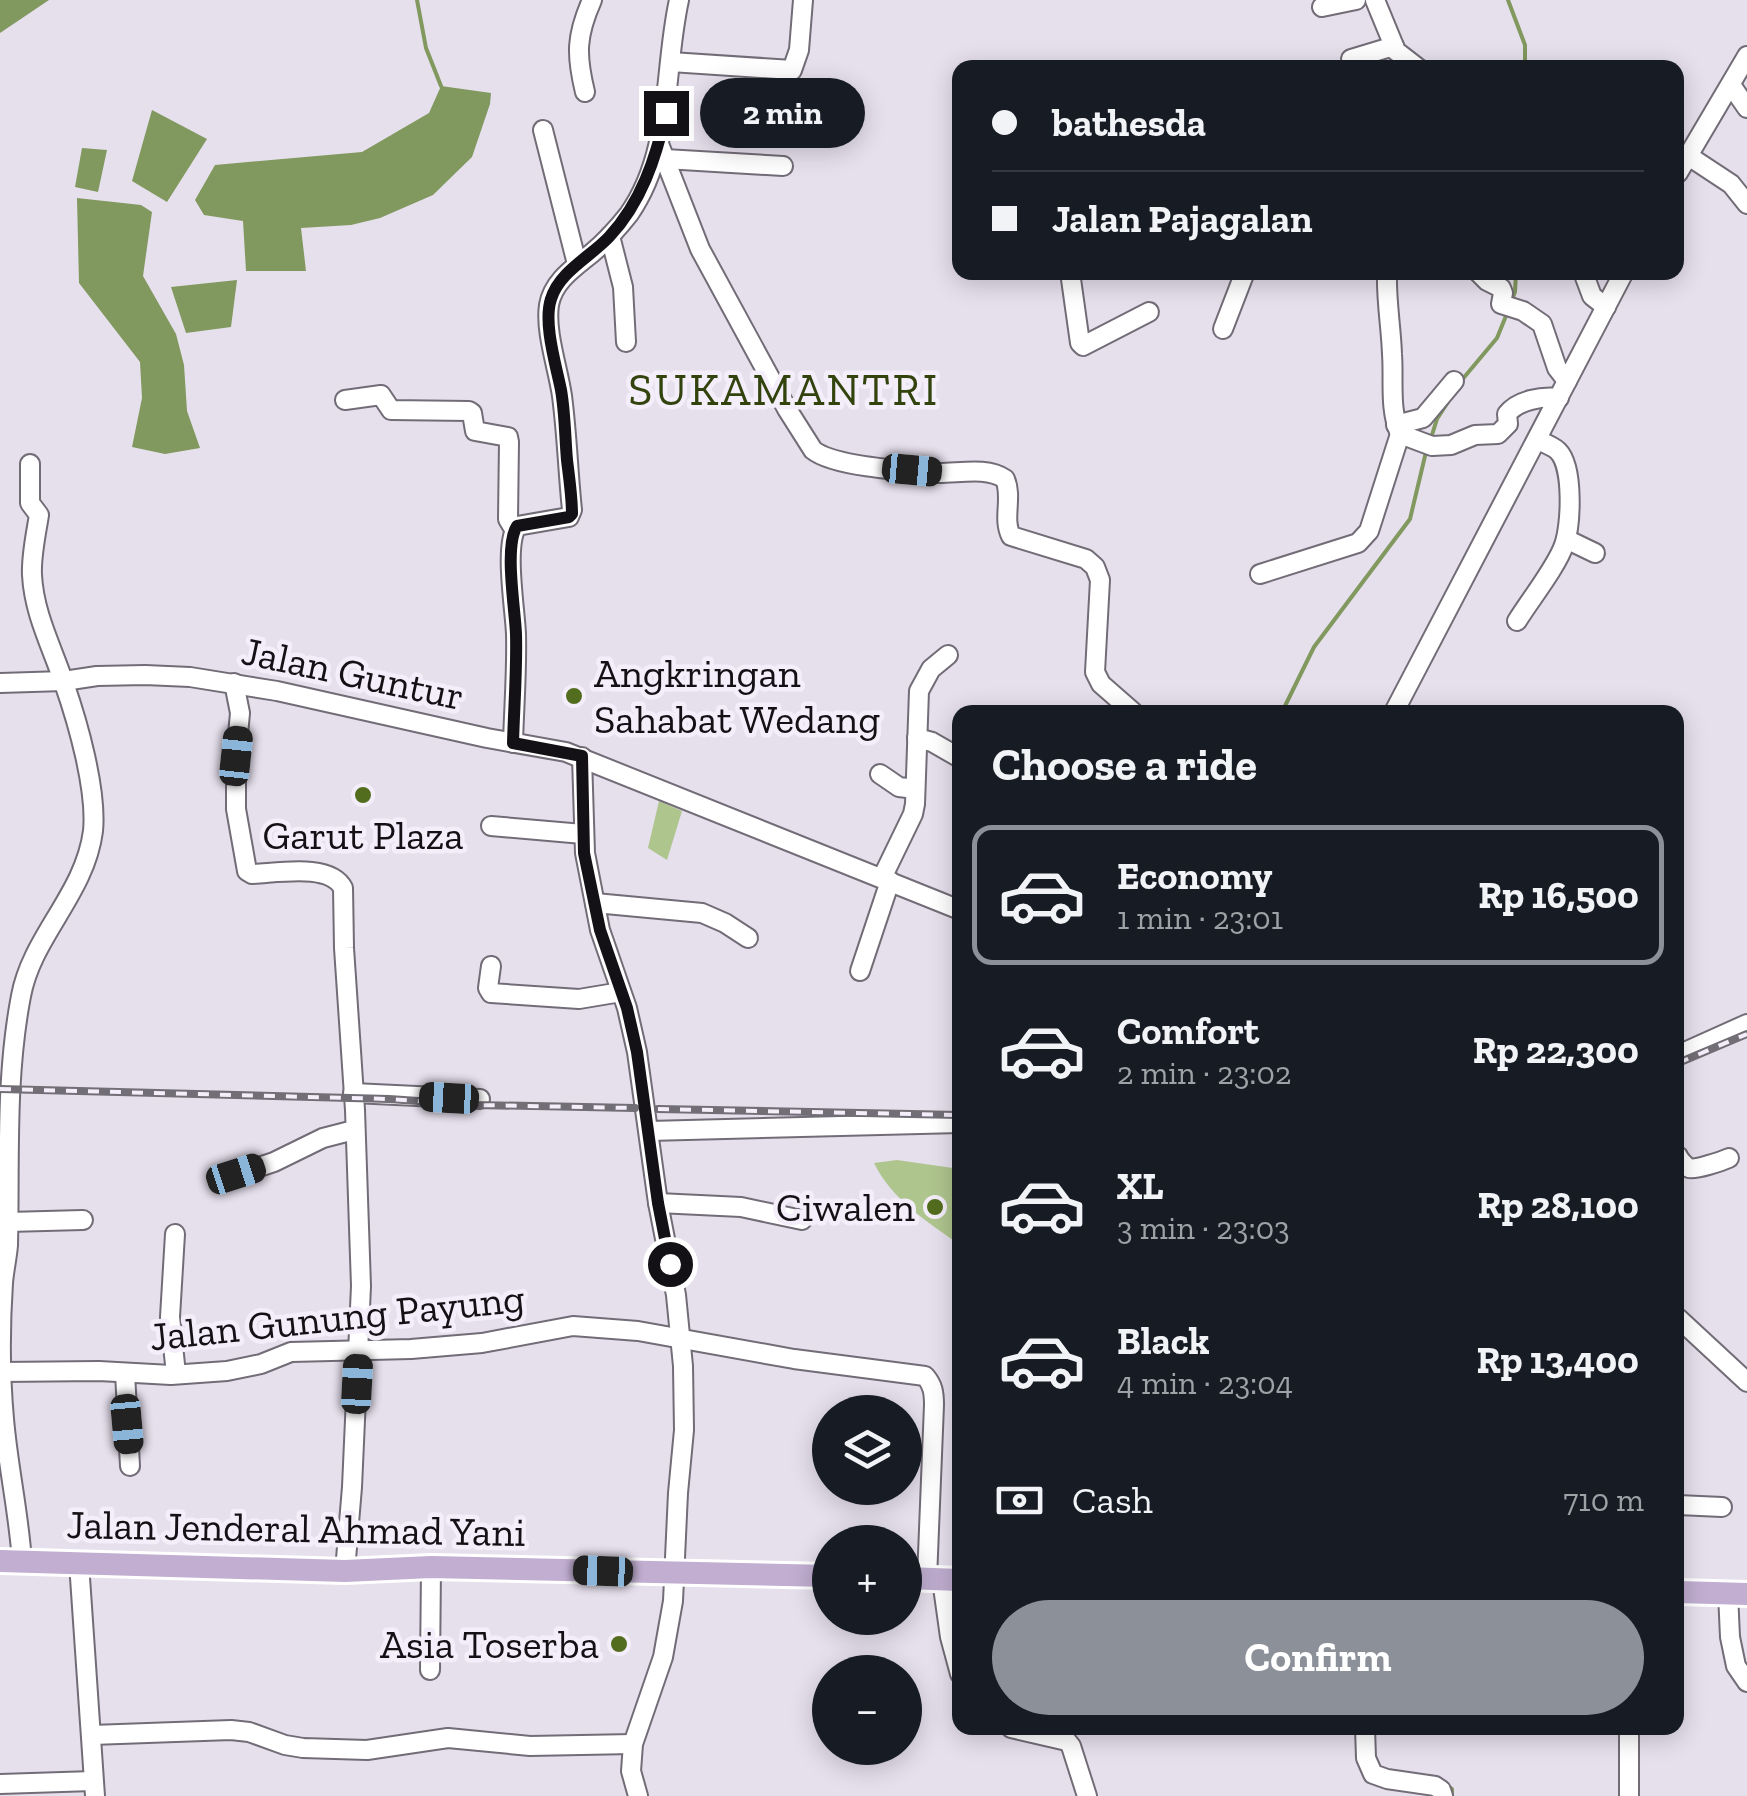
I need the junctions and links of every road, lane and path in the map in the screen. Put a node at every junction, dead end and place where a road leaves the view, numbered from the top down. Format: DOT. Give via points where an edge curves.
graph roads {
  1 [pos="592,0"];
  2 [pos="679,0"];
  3 [pos="804,0"];
  4 [pos="1356,0"];
  5 [pos="1375,0"];
  6 [pos="1322,6"];
  7 [pos="1394,46"];
  8 [pos="1747,56"];
  9 [pos="1351,59"];
  10 [pos="1408,60"];
  11 [pos="670,62"];
  12 [pos="1731,85"];
  13 [pos="585,92"];
  14 [pos="1747,108"];
  15 [pos="543,130"];
  16 [pos="662,152"];
  17 [pos="1687,155"];
  18 [pos="1684,161"];
  19 [pos="784,166"];
  20 [pos="1747,204"];
  21 [pos="610,236"];
  22 [pos="577,264"];
  23 [pos="1071,280"];
  24 [pos="1242,280"];
  25 [pos="1387,280"];
  26 [pos="1486,280"];
  27 [pos="1586,280"];
  28 [pos="1620,280"];
  29 [pos="1606,307"];
  30 [pos="1149,312"];
  31 [pos="1224,329"];
  32 [pos="626,342"];
  33 [pos="1454,381"];
  34 [pos="1563,389"];
  35 [pos="346,400"];
  36 [pos="1398,430"];
  37 [pos="1537,440"];
  38 [pos="30,464"];
  39 [pos="514,529"];
  40 [pos="1566,539"];
  41 [pos="1596,554"];
  42 [pos="1260,574"];
  43 [pos="1518,621"];
  44 [pos="948,656"];
  45 [pos="64,681"];
  46 [pos="234,683"];
  47 [pos="0,684"];
  48 [pos="1125,705"];
  49 [pos="1398,705"];
  50 [pos="917,738"];
  51 [pos="513,743"];
  52 [pos="952,753"];
  53 [pos="582,756"];
  54 [pos="880,774"];
  55 [pos="915,789"];
  56 [pos="492,826"];
  57 [pos="583,834"];
  58 [pos="886,880"];
  59 [pos="595,903"];
  60 [pos="952,907"];
  61 [pos="748,938"];
  62 [pos="491,966"];
  63 [pos="860,971"];
  64 [pos="622,992"];
  65 [pos="1747,1024"];
  66 [pos="7,1032"];
  67 [pos="1684,1053"];
  68 [pos="353,1095"];
  69 [pos="480,1099"];
  70 [pos="952,1123"];
  71 [pos="354,1130"];
  72 [pos="649,1131"];
  73 [pos="1730,1158"];
  74 [pos="1684,1164"];
  75 [pos="4,1169"];
  76 [pos="220,1180"];
  77 [pos="658,1203"];
  78 [pos="83,1220"];
  79 [pos="802,1220"];
  80 [pos="8,1222"];
  81 [pos="176,1234"];
  82 [pos="3,1265"];
  83 [pos="1684,1330"];
  84 [pos="680,1338"];
  85 [pos="359,1351"];
  86 [pos="1,1372"];
  87 [pos="125,1373"];
  88 [pos="176,1374"];
  89 [pos="1747,1382"];
  90 [pos="130,1466"];
  91 [pos="1684,1505"];
  92 [pos="1722,1507"];
  93 [pos="11,1562"];
  94 [pos="79,1563"];
  95 [pos="431,1567"];
  96 [pos="345,1571"];
  97 [pos="674,1573"];
  98 [pos="812,1576"];
  99 [pos="933,1579"];
  100 [pos="1684,1592"];
  101 [pos="1738,1594"];
  102 [pos="952,1644"];
  103 [pos="430,1670"];
  104 [pos="1747,1682"];
  105 [pos="92,1735"];
  106 [pos="1041,1735"];
  107 [pos="1365,1735"];
  108 [pos="1630,1735"];
  109 [pos="634,1744"];
  110 [pos="0,1784"];
  111 [pos="94,1789"];
  112 [pos="638,1796"];
  113 [pos="1087,1796"];
  114 [pos="1443,1796"];
  115 [pos="1629,1796"];
  1 -- 13 [label="street" via="578,49"];
  2 -- 11 [label="street"];
  3 -- 11 [label="street" via="793,69"];
  4 -- 6 [label="street"];
  5 -- 7 [label="street"];
  7 -- 9 [label="street"];
  7 -- 10 [label="street"];
  8 -- 12 [label="street"];
  11 -- 16 [label="street"];
  12 -- 14 [label="street"];
  12 -- 17 [label="street"];
  15 -- 22 [label="street"];
  16 -- 19 [label="street"];
  16 -- 21 [label="street"];
  16 -- 48 [label="street" via="700,249 813,450 840,461 1004,479 1011,536 1095,566 1095,672"];
  17 -- 18 [label="street"];
  17 -- 20 [label="street" via="1731,184"];
  21 -- 22 [label="street"];
  21 -- 32 [label="street" via="623,287"];
  22 -- 39 [label="street" via="555,288 548,308 572,514"];
  23 -- 30 [label="street" via="1083,346"];
  24 -- 31 [label="street"];
  25 -- 36 [label="street"];
  26 -- 34 [label="street" via="1501,288 1507,306 1545,328"];
  27 -- 29 [label="street"];
  28 -- 29 [label="street"];
  29 -- 34 [label="street"];
  33 -- 36 [label="street" via="1424,418"];
  34 -- 36 [label="street" via="1514,406 1498,434 1451,445 1426,444"];
  34 -- 37 [label="street"];
  35 -- 39 [label="street" via="381,395 391,410 468,411 475,431 508,437 508,518"];
  36 -- 42 [label="street" via="1368,532 1358,544"];
  37 -- 40 [label="street" via="1559,452 1566,466"];
  37 -- 49 [label="street"];
  38 -- 45 [label="street" via="30,503 39,515 32,574"];
  39 -- 51 [label="street"];
  40 -- 41 [label="street"];
  40 -- 43 [label="street"];
  44 -- 50 [label="street" via="931,669 919,692"];
  45 -- 46 [label="street, Jalan Guntur" via="146,675"];
  45 -- 47 [label="street, Jalan Guntur"];
  45 -- 66 [label="street" via="88,770 93,830 78,880 29,964"];
  46 -- 51 [label="street, Jalan Guntur"];
  46 -- 68 [label="street" via="240,714 236,809 247,871 330,874 343,888"];
  50 -- 52 [label="street"];
  50 -- 55 [label="street"];
  51 -- 53 [label="street, Jalan Guntur"];
  53 -- 57 [label="street"];
  53 -- 58 [label="street, Jalan Guntur"];
  54 -- 55 [label="street" via="899,788"];
  55 -- 58 [label="street" via="913,814"];
  56 -- 57 [label="street"];
  57 -- 59 [label="street"];
  58 -- 60 [label="street, Jalan Guntur"];
  58 -- 63 [label="street"];
  59 -- 61 [label="street" via="702,913"];
  59 -- 64 [label="street"];
  62 -- 64 [label="street" via="491,993 579,999"];
  64 -- 72 [label="street"];
  65 -- 67 [label="street"];
  66 -- 75 [label="street"];
  68 -- 69 [label="street"];
  68 -- 71 [label="street"];
  70 -- 72 [label="street"];
  71 -- 76 [label="street"];
  71 -- 85 [label="street"];
  72 -- 77 [label="street"];
  73 -- 74 [label="street"];
  75 -- 80 [label="street"];
  77 -- 79 [label="street"];
  77 -- 84 [label="street"];
  78 -- 80 [label="street"];
  80 -- 82 [label="street"];
  81 -- 88 [label="street" via="170,1317"];
  82 -- 86 [label="street"];
  83 -- 89 [label="street"];
  84 -- 85 [label="street, Jalan Gunung Payung" via="573,1326 482,1343"];
  84 -- 97 [label="street" via="684,1430"];
  84 -- 99 [label="street, Jalan Gunung Payung" via="924,1376 934,1392"];
  85 -- 88 [label="street, Jalan Gunung Payung" via="291,1352 227,1371"];
  85 -- 96 [label="street"];
  86 -- 87 [label="street, Jalan Gunung Payung"];
  86 -- 93 [label="street" via="19,1516"];
  87 -- 88 [label="street, Jalan Gunung Payung"];
  87 -- 90 [label="street"];
  91 -- 92 [label="street"];
  93 -- 94 [label="main road, Jalan Jenderal Ahmad Yani"];
  94 -- 96 [label="main road, Jalan Jenderal Ahmad Yani"];
  94 -- 105 [label="street"];
  95 -- 96 [label="main road, Jalan Jenderal Ahmad Yani"];
  95 -- 97 [label="main road, Jalan Jenderal Ahmad Yani"];
  95 -- 103 [label="street"];
  97 -- 98 [label="main road, Jalan Jenderal Ahmad Yani"];
  97 -- 109 [label="street" via="663,1657"];
  99 -- 102 [label="street, Jalan Gunung Payung"];
  100 -- 101 [label="main road"];
  101 -- 104 [label="street" via="1730,1637"];
  105 -- 109 [label="street" via="231,1730 302,1748 367,1750 448,1738 530,1746"];
  105 -- 111 [label="street"];
  106 -- 113 [label="street" via="1072,1746"];
  107 -- 114 [label="street" via="1374,1774 1435,1786"];
  108 -- 115 [label="street"];
  109 -- 112 [label="street" via="631,1771"];
  110 -- 111 [label="street"];
}
